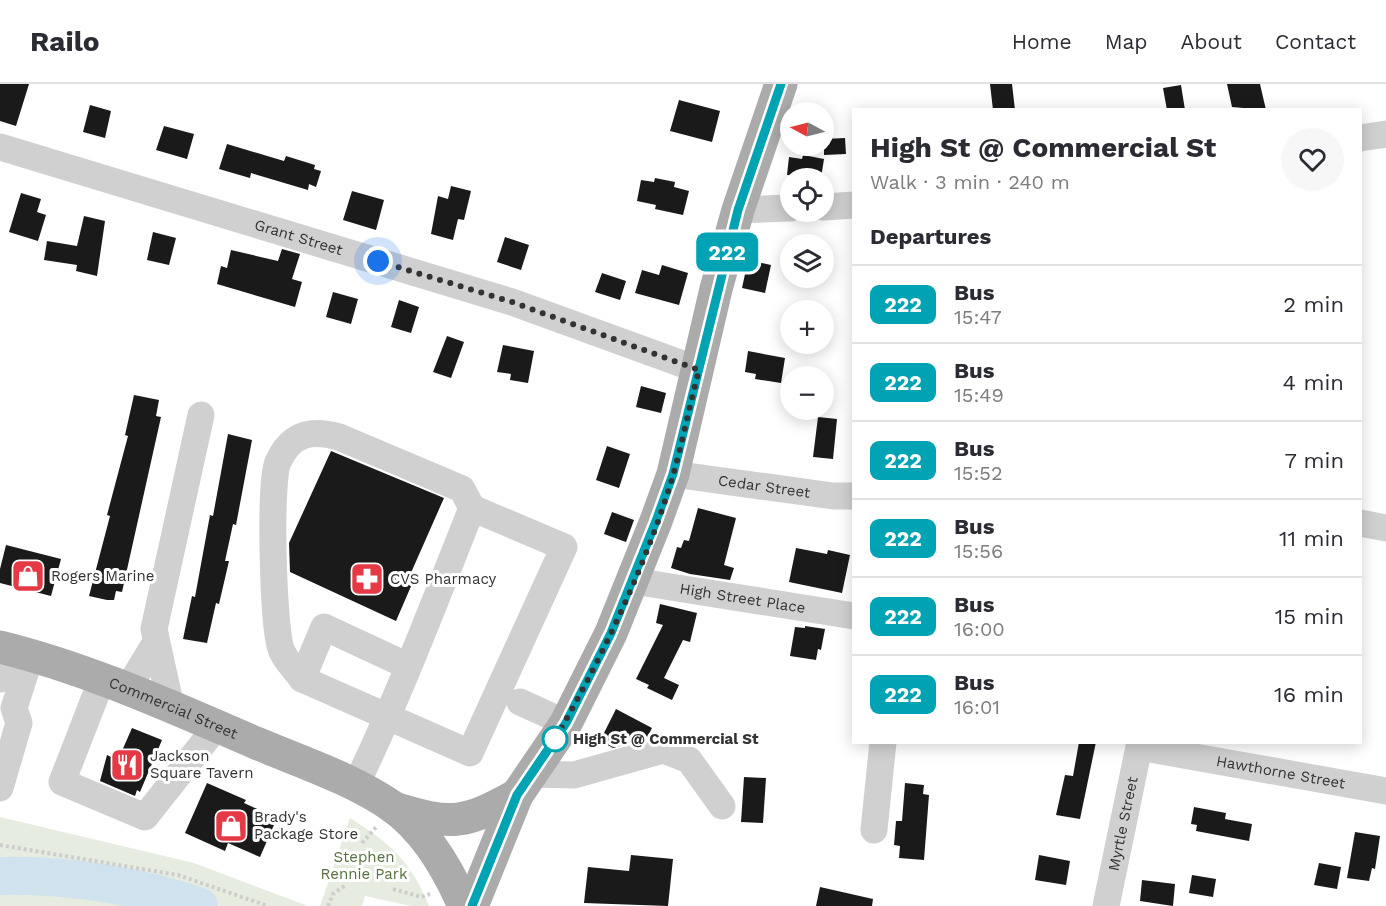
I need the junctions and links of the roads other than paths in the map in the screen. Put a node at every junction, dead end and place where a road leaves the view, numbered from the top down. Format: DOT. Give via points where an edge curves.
graph roads {
  1 [pos="781,84"];
  2 [pos="1386,134"];
  3 [pos="1362,138"];
  4 [pos="0,147"];
  5 [pos="852,205"];
  6 [pos="834,206"];
  7 [pos="780,208"];
  8 [pos="738,210"];
  9 [pos="699,370"];
  10 [pos="201,415"];
  11 [pos="673,474"];
  12 [pos="852,496"];
  13 [pos="472,508"];
  14 [pos="1362,523"];
  15 [pos="1386,528"];
  16 [pos="633,581"];
  17 [pos="852,616"];
  18 [pos="156,642"];
  19 [pos="10,658"];
  20 [pos="408,666"];
  21 [pos="302,679"];
  22 [pos="115,684"];
  23 [pos="520,702"];
  24 [pos="171,707"];
  25 [pos="7,709"];
  26 [pos="388,717"];
  27 [pos="566,723"];
  28 [pos="217,726"];
  29 [pos="883,744"];
  30 [pos="1140,745"];
  31 [pos="524,785"];
  32 [pos="355,787"];
  33 [pos="0,788"];
  34 [pos="1386,792"];
  35 [pos="722,806"];
  36 [pos="392,807"];
  37 [pos="874,830"];
  38 [pos="464,906"];
  39 [pos="472,906"];
  40 [pos="1106,906"];
  1 -- 8 [label="main road"];
  2 -- 3 [label="street"];
  4 -- 9 [label="street, Grant Street" via="512,302"];
  5 -- 6 [label="street"];
  7 -- 8 [label="street"];
  8 -- 9 [label="main road"];
  9 -- 11 [label="main road"];
  10 -- 18 [label="street" via="153,629"];
  11 -- 12 [label="street, Cedar Street"];
  11 -- 16 [label="main road"];
  13 -- 20 [label="street"];
  13 -- 21 [label="street" via="462,489 339,437 320,432 305,434 290,444 278,462 274,489 274,571 281,650"];
  13 -- 26 [label="street" via="564,547 470,753"];
  14 -- 15 [label="street"];
  16 -- 17 [label="street, High Street Place"];
  16 -- 27 [label="main road"];
  18 -- 22 [label="street"];
  18 -- 24 [label="street"];
  19 -- 22 [label="main road, Commercial Street"];
  19 -- 25 [label="street"];
  20 -- 21 [label="street" via="324,627"];
  20 -- 26 [label="street"];
  21 -- 26 [label="street"];
  22 -- 24 [label="main road, Commercial Street"];
  22 -- 28 [label="street" via="62,782 145,816"];
  23 -- 27 [label="street"];
  24 -- 28 [label="main road, Commercial Street"];
  25 -- 33 [label="street" via="19,723"];
  26 -- 32 [label="street"];
  27 -- 31 [label="main road"];
  28 -- 32 [label="main road, Commercial Street"];
  29 -- 37 [label="street"];
  30 -- 34 [label="street, Hawthorne Street"];
  30 -- 40 [label="street, Myrtle Street"];
  31 -- 35 [label="street" via="663,750 689,760"];
  31 -- 36 [label="main road" via="478,816 463,820 434,819"];
  31 -- 39 [label="main road"];
  32 -- 36 [label="main road, Commercial Street"];
  36 -- 38 [label="main road, Commercial Street" via="427,842"];
}
